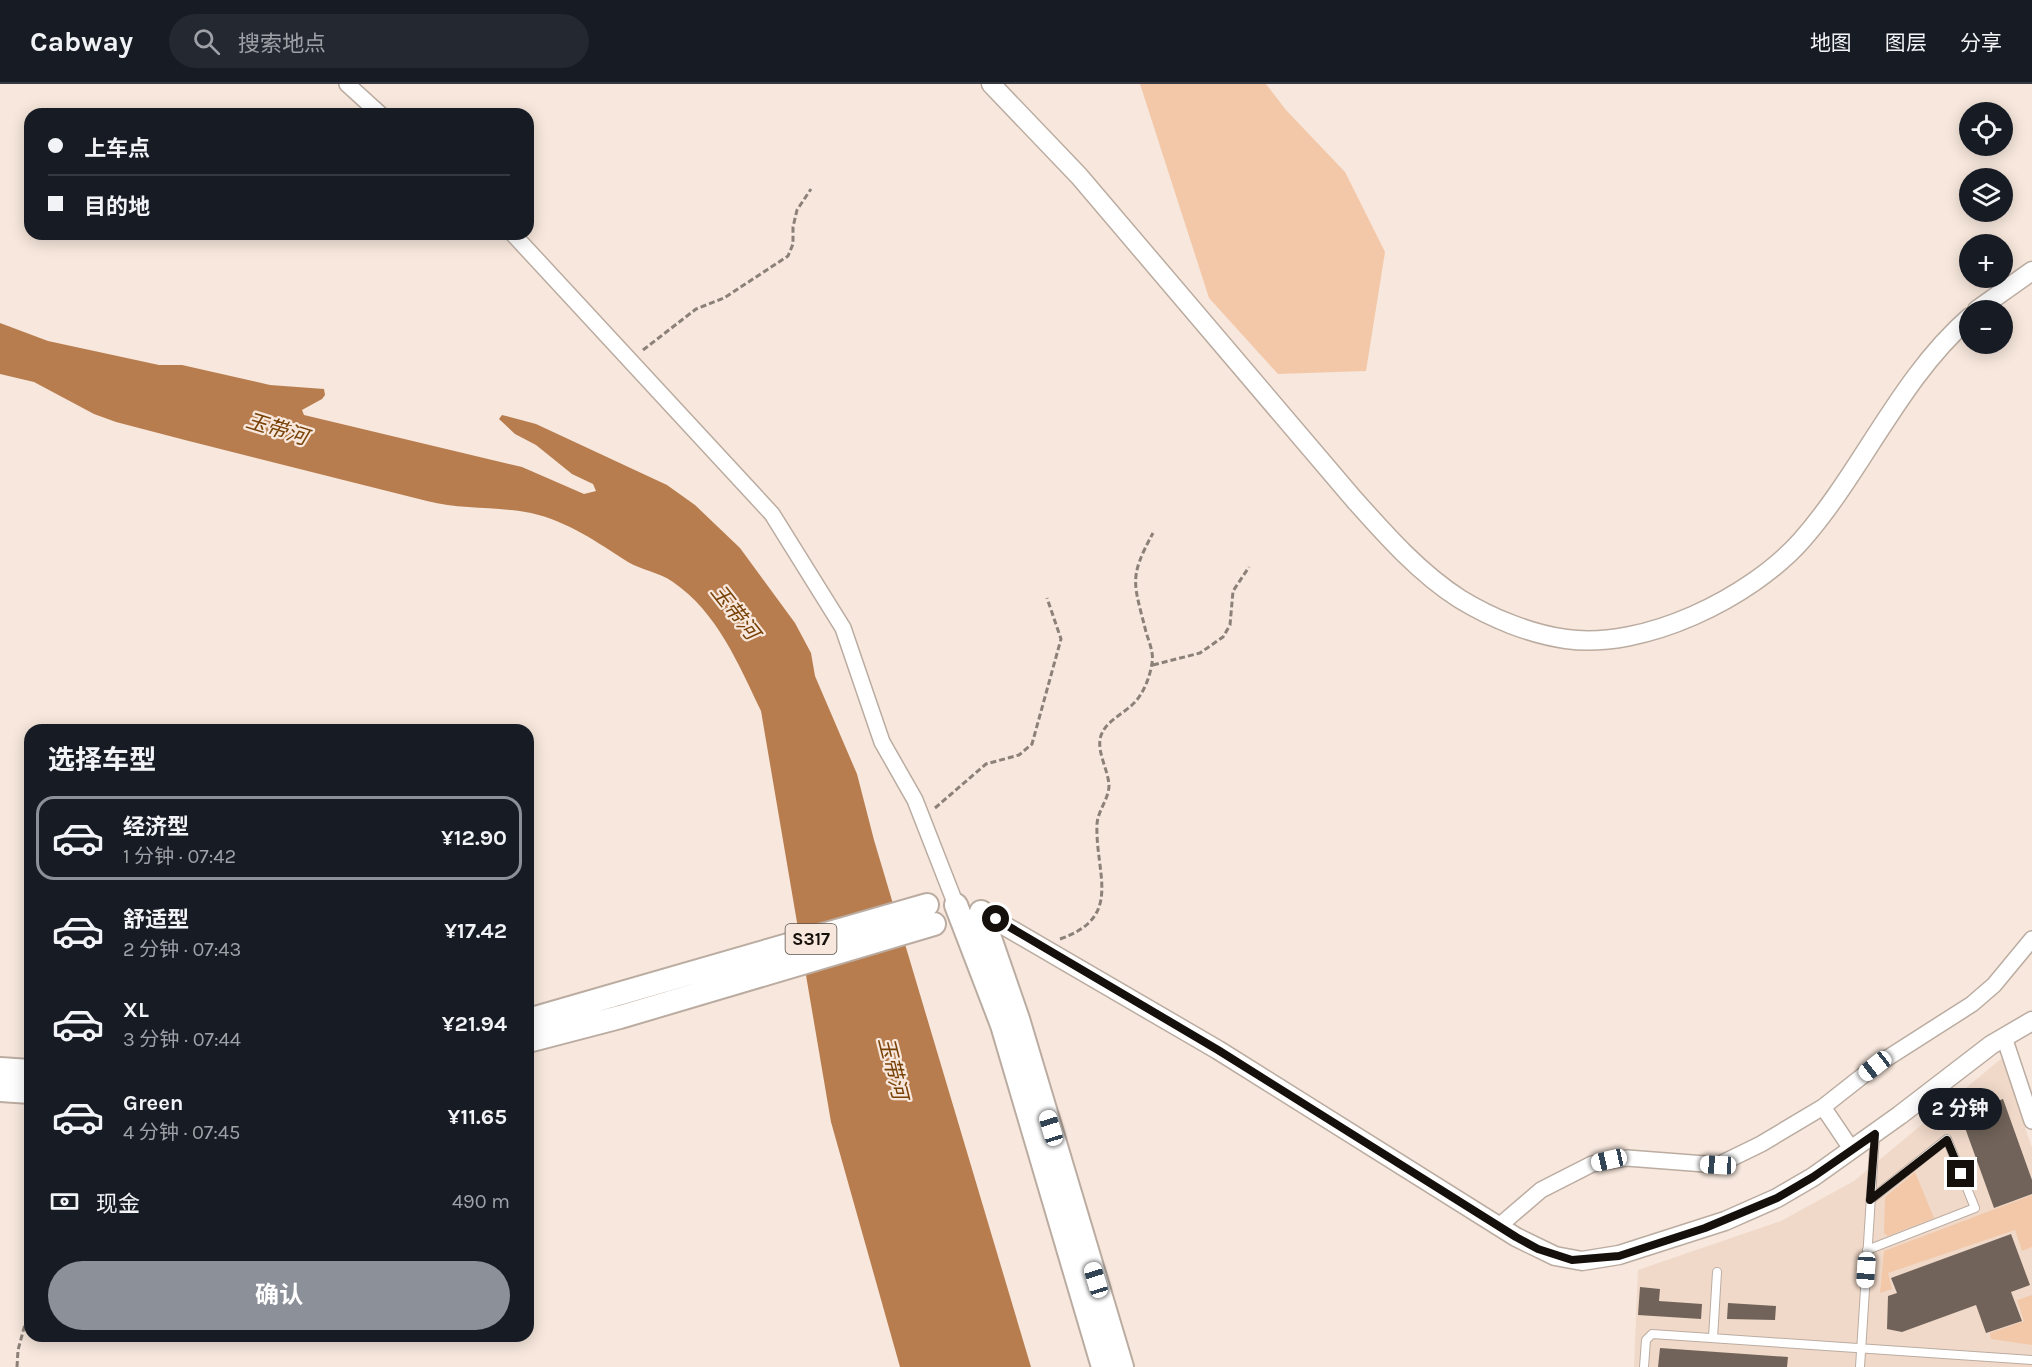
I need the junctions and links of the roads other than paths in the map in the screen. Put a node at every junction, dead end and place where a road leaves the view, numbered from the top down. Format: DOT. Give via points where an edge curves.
graph roads {
  1 [pos="346,84"];
  2 [pos="991,84"];
  3 [pos="373,108"];
  4 [pos="519,240"];
  5 [pos="2032,271"];
  6 [pos="1991,300"];
  7 [pos="1959,329"];
  8 [pos="956,905"];
  9 [pos="981,912"];
  10 [pos="931,914"];
  11 [pos="2032,939"];
  12 [pos="699,982"];
  13 [pos="534,1019"];
  14 [pos="2032,1021"];
  15 [pos="2004,1037"];
  16 [pos="534,1039"];
  17 [pos="0,1069"];
  18 [pos="24,1071"];
  19 [pos="0,1090"];
  20 [pos="24,1092"];
  21 [pos="1822,1107"];
  22 [pos="2032,1121"];
  23 [pos="1875,1134"];
  24 [pos="1852,1150"];
  25 [pos="1870,1200"];
  26 [pos="1499,1226"];
  27 [pos="1867,1250"];
  28 [pos="1717,1272"];
  29 [pos="1713,1338"];
  30 [pos="1861,1348"];
  31 [pos="2032,1360"];
  32 [pos="1103,1367"];
  33 [pos="1122,1367"];
  34 [pos="1644,1367"];
  35 [pos="1860,1367"];
  1 -- 3 [label="street"];
  2 -- 7 [label="street" via="1079,176 1393,541 1459,598 1499,618 1551,636 1589,639 1653,630 1683,620 1741,591 1800,542 1926,365"];
  4 -- 8 [label="street" via="772,514 843,628 882,742 923,819"];
  5 -- 6 [label="street"];
  8 -- 32 [label="main road" via="1002,1025"];
  9 -- 26 [label="street" via="1228,1056"];
  9 -- 33 [label="main road" via="1018,1019"];
  10 -- 12 [label="main road, S317"];
  11 -- 21 [label="street" via="1994,985 1972,1004 1875,1066"];
  12 -- 13 [label="main road, S317"];
  12 -- 16 [label="main road, S317"];
  14 -- 15 [label="street"];
  15 -- 22 [label="street"];
  15 -- 23 [label="street"];
  17 -- 18 [label="main road"];
  19 -- 20 [label="main road"];
  21 -- 24 [label="street"];
  21 -- 26 [label="street" via="1718,1165 1627,1158 1592,1164 1541,1190"];
  23 -- 24 [label="street"];
  23 -- 25 [label="lane"];
  24 -- 26 [label="street" via="1777,1198 1619,1256 1572,1260 1538,1249"];
  25 -- 27 [label="lane"];
  25 -- 27 [label="lane" via="1947,1140 1975,1208"];
  27 -- 30 [label="lane"];
  28 -- 29 [label="lane"];
  29 -- 30 [label="lane"];
  29 -- 34 [label="lane" via="1652,1334 1646,1340"];
  30 -- 31 [label="lane"];
  30 -- 35 [label="lane"];
}
